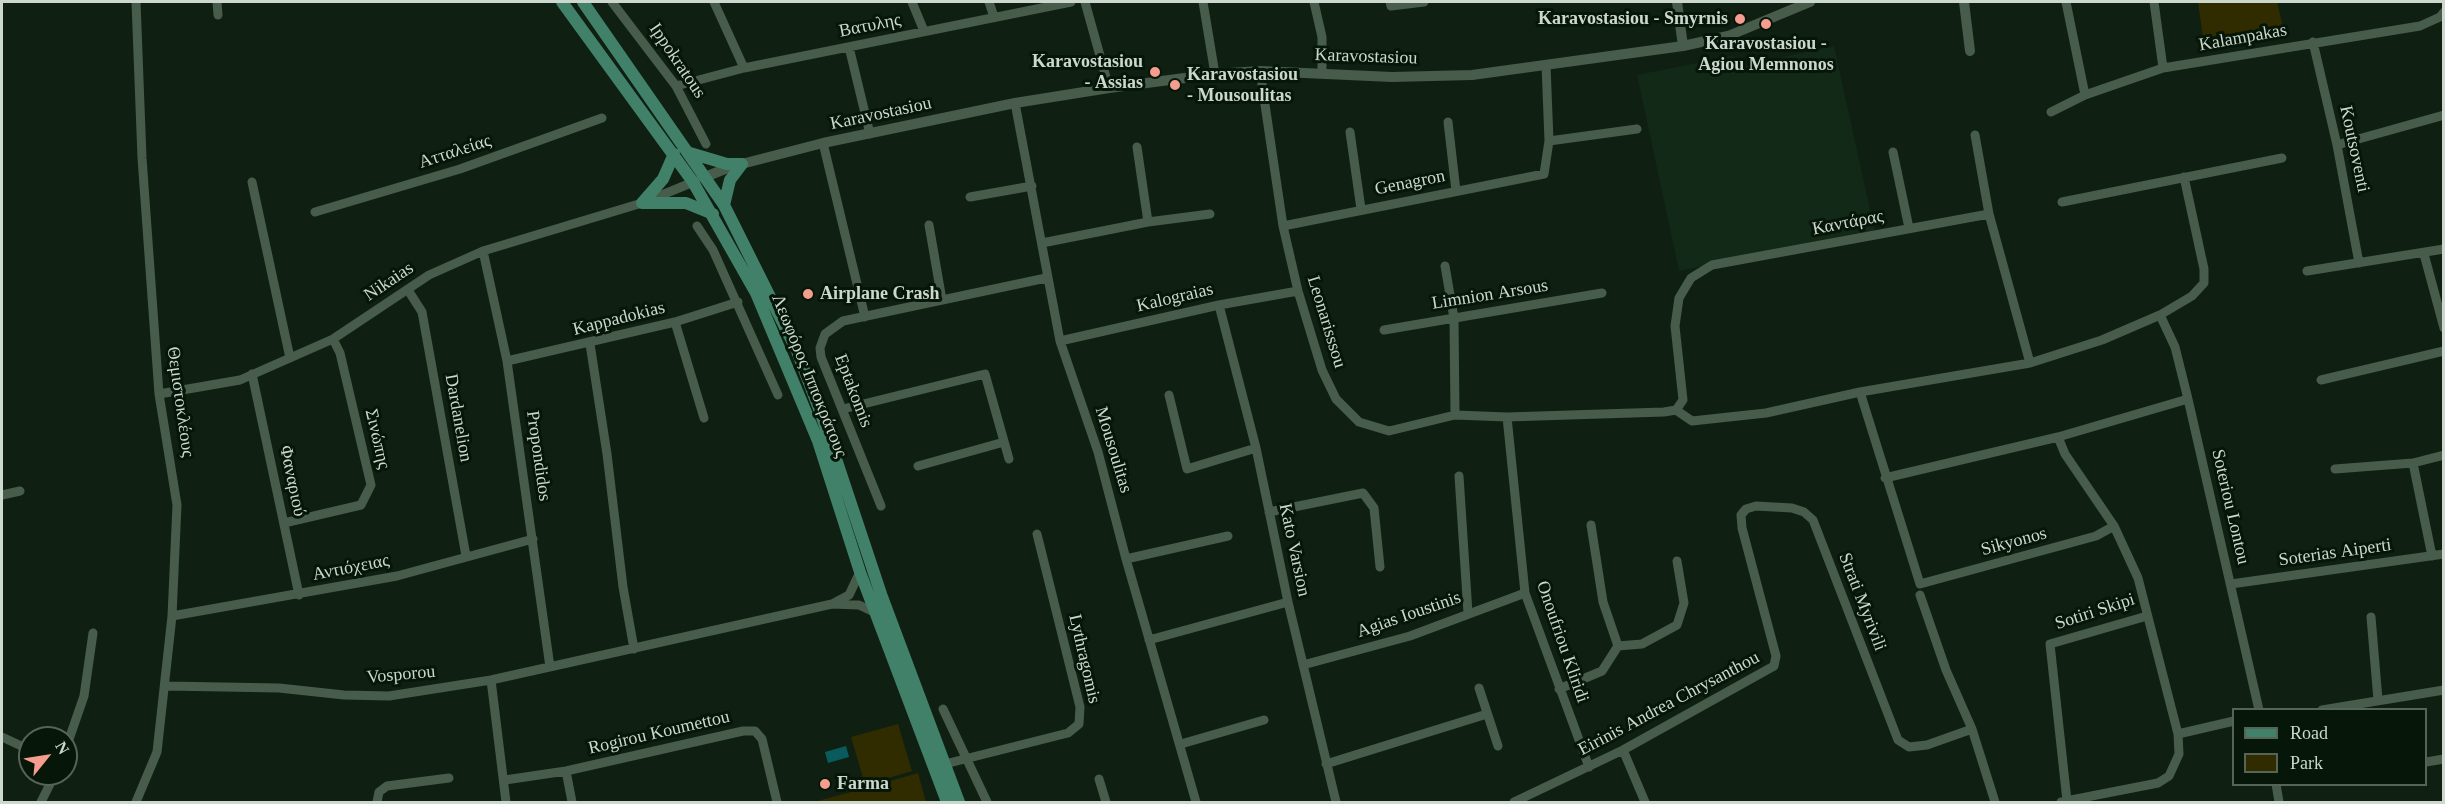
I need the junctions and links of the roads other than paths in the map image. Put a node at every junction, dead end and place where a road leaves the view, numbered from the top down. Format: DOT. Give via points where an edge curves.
graph roads {
  1 [pos="136,2"];
  2 [pos="217,2"];
  3 [pos="562,2"];
  4 [pos="583,2"];
  5 [pos="612,2"];
  6 [pos="912,2"];
  7 [pos="989,2"];
  8 [pos="1071,2"];
  9 [pos="1085,2"];
  10 [pos="1203,2"];
  11 [pos="1314,2"];
  12 [pos="1390,2"];
  13 [pos="1424,2"];
  14 [pos="1677,2"];
  15 [pos="1810,2"];
  16 [pos="1964,2"];
  17 [pos="2066,2"];
  18 [pos="2154,2"];
  19 [pos="719,3"];
  20 [pos="2444,12"];
  21 [pos="218,15"];
  22 [pos="994,16"];
  23 [pos="924,31"];
  24 [pos="2313,42"];
  25 [pos="1683,46"];
  26 [pos="849,47"];
  27 [pos="1970,51"];
  28 [pos="1546,65"];
  29 [pos="744,68"];
  30 [pos="2163,68"];
  31 [pos="1260,71"];
  32 [pos="1322,72"];
  33 [pos="1215,74"];
  34 [pos="676,86"];
  35 [pos="1109,88"];
  36 [pos="2085,95"];
  37 [pos="1015,103"];
  38 [pos="2051,112"];
  39 [pos="2444,115"];
  40 [pos="602,118"];
  41 [pos="1448,122"];
  42 [pos="1637,129"];
  43 [pos="1350,132"];
  44 [pos="870,134"];
  45 [pos="1975,135"];
  46 [pos="1549,141"];
  47 [pos="823,143"];
  48 [pos="706,144"];
  49 [pos="2337,145"];
  50 [pos="1137,147"];
  51 [pos="1893,152"];
  52 [pos="690,153"];
  53 [pos="674,154"];
  54 [pos="2282,158"];
  55 [pos="742,164"];
  56 [pos="2184,177"];
  57 [pos="252,182"];
  58 [pos="703,182"];
  59 [pos="1032,186"];
  60 [pos="1456,191"];
  61 [pos="970,197"];
  62 [pos="2062,201"];
  63 [pos="642,203"];
  64 [pos="724,205"];
  65 [pos="1361,209"];
  66 [pos="315,212"];
  67 [pos="713,213"];
  68 [pos="1210,214"];
  69 [pos="1989,214"];
  70 [pos="1148,222"];
  71 [pos="929,225"];
  72 [pos="697,226"];
  73 [pos="1283,226"];
  74 [pos="1909,228"];
  75 [pos="1042,243"];
  76 [pos="2444,249"];
  77 [pos="483,251"];
  78 [pos="2424,254"];
  79 [pos="2359,263"];
  80 [pos="1445,266"];
  81 [pos="2307,271"];
  82 [pos="1046,278"];
  83 [pos="408,290"];
  84 [pos="1298,291"];
  85 [pos="1602,293"];
  86 [pos="942,300"];
  87 [pos="738,302"];
  88 [pos="1219,305"];
  89 [pos="2160,315"];
  90 [pos="865,317"];
  91 [pos="1454,318"];
  92 [pos="675,322"];
  93 [pos="2444,328"];
  94 [pos="1384,330"];
  95 [pos="333,339"];
  96 [pos="1059,341"];
  97 [pos="590,344"];
  98 [pos="2444,351"];
  99 [pos="290,358"];
  100 [pos="507,361"];
  101 [pos="2030,363"];
  102 [pos="252,374"];
  103 [pos="2321,380"];
  104 [pos="1860,392"];
  105 [pos="159,394"];
  106 [pos="778,395"];
  107 [pos="1169,395"];
  108 [pos="2188,399"];
  109 [pos="843,409"];
  110 [pos="1676,410"];
  111 [pos="1455,415"];
  112 [pos="1507,417"];
  113 [pos="704,418"];
  114 [pos="2058,437"];
  115 [pos="1004,442"];
  116 [pos="1256,448"];
  117 [pos="2444,455"];
  118 [pos="1009,459"];
  119 [pos="2413,463"];
  120 [pos="918,466"];
  121 [pos="2335,468"];
  122 [pos="1459,476"];
  123 [pos="1885,478"];
  124 [pos="20,491"];
  125 [pos="2,495"];
  126 [pos="881,506"];
  127 [pos="1269,512"];
  128 [pos="284,523"];
  129 [pos="1592,525"];
  130 [pos="2114,526"];
  131 [pos="1037,534"];
  132 [pos="1228,536"];
  133 [pos="533,539"];
  134 [pos="2444,554"];
  135 [pos="466,556"];
  136 [pos="2432,556"];
  137 [pos="1126,560"];
  138 [pos="1677,561"];
  139 [pos="1753,561"];
  140 [pos="1380,567"];
  141 [pos="860,572"];
  142 [pos="2231,584"];
  143 [pos="1525,593"];
  144 [pos="299,595"];
  145 [pos="1920,595"];
  146 [pos="1287,602"];
  147 [pos="832,604"];
  148 [pos="876,613"];
  149 [pos="1468,613"];
  150 [pos="172,616"];
  151 [pos="2147,616"];
  152 [pos="2371,617"];
  153 [pos="93,633"];
  154 [pos="1149,640"];
  155 [pos="1618,646"];
  156 [pos="634,649"];
  157 [pos="1303,665"];
  158 [pos="550,667"];
  159 [pos="491,681"];
  160 [pos="166,686"];
  161 [pos="1479,688"];
  162 [pos="1560,689"];
  163 [pos="2444,690"];
  164 [pos="2378,700"];
  165 [pos="2259,708"];
  166 [pos="2333,708"];
  167 [pos="943,709"];
  168 [pos="1487,714"];
  169 [pos="1264,720"];
  170 [pos="2232,721"];
  171 [pos="74,726"];
  172 [pos="1972,729"];
  173 [pos="2178,734"];
  174 [pos="2,737"];
  175 [pos="18,744"];
  176 [pos="1181,744"];
  177 [pos="1498,746"];
  178 [pos="1623,750"];
  179 [pos="2444,759"];
  180 [pos="965,760"];
  181 [pos="2427,762"];
  182 [pos="945,764"];
  183 [pos="1326,764"];
  184 [pos="1590,767"];
  185 [pos="566,771"];
  186 [pos="449,778"];
  187 [pos="1099,779"];
  188 [pos="505,780"];
  189 [pos="49,786"];
  190 [pos="2276,786"];
  191 [pos="40,802"];
  192 [pos="136,802"];
  193 [pos="377,802"];
  194 [pos="506,802"];
  195 [pos="572,802"];
  196 [pos="777,802"];
  197 [pos="947,802"];
  198 [pos="959,802"];
  199 [pos="987,802"];
  200 [pos="1106,802"];
  201 [pos="1196,802"];
  202 [pos="1336,802"];
  203 [pos="1514,802"];
  204 [pos="1645,802"];
  205 [pos="1995,802"];
  206 [pos="2064,802"];
  207 [pos="2279,802"];
  1 -- 105 [label="street, Θεμιστοκλέους" via="142,158"];
  2 -- 21 [label="street"];
  3 -- 53 [label="main road, Λεωφόρος Ιπποκράτους"];
  4 -- 52 [label="main road, Λεωφόρος Ιπποκράτους"];
  5 -- 34 [label="street, Ippokratous"];
  6 -- 23 [label="street"];
  7 -- 22 [label="street"];
  8 -- 22 [label="street, Βατυλης"];
  9 -- 35 [label="street"];
  10 -- 33 [label="street"];
  11 -- 32 [label="street" via="1322,37"];
  12 -- 13 [label="street" via="1391,6"];
  14 -- 25 [label="street"];
  15 -- 25 [label="street, Karavostasiou" via="1728,36"];
  16 -- 27 [label="street"];
  17 -- 36 [label="street"];
  18 -- 30 [label="street"];
  19 -- 29 [label="street"];
  20 -- 24 [label="street, Kalampakas" via="2420,26"];
  22 -- 23 [label="street, Βατυλης"];
  23 -- 26 [label="street, Βατυλης"];
  24 -- 30 [label="street, Kalampakas"];
  24 -- 49 [label="street, Koutsoventi"];
  25 -- 28 [label="street, Karavostasiou"];
  26 -- 29 [label="street, Βατυλης"];
  26 -- 44 [label="street"];
  28 -- 32 [label="street, Karavostasiou" via="1472,75 1392,77"];
  28 -- 46 [label="street"];
  29 -- 34 [label="street, Βατυλης"];
  30 -- 36 [label="street, Kalampakas"];
  31 -- 32 [label="street, Karavostasiou"];
  31 -- 33 [label="street, Karavostasiou"];
  31 -- 73 [label="street, Leonarisssou"];
  33 -- 35 [label="street, Karavostasiou"];
  34 -- 48 [label="street, Ippokratous"];
  35 -- 37 [label="street, Karavostasiou"];
  36 -- 38 [label="street, Kalampakas"];
  37 -- 44 [label="street, Karavostasiou"];
  37 -- 59 [label="street, Mousoulitas"];
  39 -- 49 [label="street"];
  40 -- 66 [label="street, Ατταλείας" via="460,169"];
  41 -- 60 [label="street"];
  42 -- 46 [label="street"];
  43 -- 65 [label="street"];
  44 -- 47 [label="street, Karavostasiou"];
  45 -- 69 [label="street"];
  46 -- 60 [label="street, Genagron" via="1544,174"];
  47 -- 55 [label="street, Karavostasiou"];
  47 -- 90 [label="street"];
  49 -- 79 [label="street, Koutsoventi"];
  50 -- 70 [label="street"];
  51 -- 74 [label="street"];
  52 -- 55 [label="main road" via="727,164"];
  52 -- 58 [label="main road, Λεωφόρος Ιπποκράτους"];
  53 -- 58 [label="main road, Λεωφόρος Ιπποκράτους"];
  53 -- 63 [label="main road" via="663,179"];
  54 -- 56 [label="street"];
  55 -- 58 [label="street, Karavostasiou"];
  55 -- 64 [label="main road" via="730,180"];
  56 -- 62 [label="street"];
  56 -- 89 [label="street" via="2205,283 2192,296"];
  57 -- 99 [label="street"];
  58 -- 63 [label="street, Nikaias"];
  58 -- 64 [label="main road"];
  58 -- 67 [label="main road, Λεωφόρος Ιπποκράτους"];
  59 -- 61 [label="street"];
  59 -- 75 [label="street, Mousoulitas"];
  60 -- 65 [label="street, Genagron"];
  63 -- 67 [label="main road" via="686,203"];
  63 -- 77 [label="street, Nikaias"];
  64 -- 182 [label="main road, Λεωφόρος Ιπποκράτους" via="797,351"];
  65 -- 73 [label="street, Genagron"];
  67 -- 141 [label="main road, Λεωφόρος Ιπποκράτους" via="756,293 794,381 818,441"];
  68 -- 70 [label="street"];
  69 -- 74 [label="street, Καντάρας"];
  69 -- 101 [label="street"];
  70 -- 75 [label="street"];
  71 -- 86 [label="street"];
  72 -- 87 [label="street"];
  73 -- 84 [label="street, Leonarisssou"];
  74 -- 110 [label="street, Καντάρας" via="1712,266 1691,278 1679,298 1674,326 1683,400"];
  75 -- 82 [label="street, Mousoulitas"];
  76 -- 78 [label="street"];
  77 -- 83 [label="street, Nikaias" via="429,275"];
  77 -- 100 [label="street, Propondidos"];
  78 -- 79 [label="street"];
  78 -- 93 [label="street"];
  79 -- 81 [label="street"];
  80 -- 91 [label="street"];
  82 -- 86 [label="street, Eptakomis"];
  82 -- 96 [label="street, Mousoulitas"];
  83 -- 95 [label="street, Nikaias"];
  83 -- 135 [label="street, Dardanelion" via="422,312"];
  84 -- 88 [label="street, Kalograias"];
  84 -- 111 [label="street, Leonarisssou" via="1322,370 1336,399 1359,422 1389,431"];
  85 -- 91 [label="street, Limnion Arsous"];
  86 -- 90 [label="street, Eptakomis"];
  87 -- 92 [label="street, Kappadokias"];
  87 -- 106 [label="street"];
  88 -- 96 [label="street, Kalograias"];
  88 -- 116 [label="street, Kato Varsion"];
  89 -- 101 [label="street" via="2102,340"];
  89 -- 108 [label="street, Soteriou Lontou" via="2175,348"];
  90 -- 109 [label="street, Eptakomis" via="835,324 821,340 821,357"];
  91 -- 94 [label="street, Limnion Arsous"];
  91 -- 111 [label="street"];
  92 -- 97 [label="street, Kappadokias"];
  92 -- 113 [label="street"];
  95 -- 99 [label="street, Nikaias"];
  95 -- 128 [label="street, Σινώπης" via="340,353 371,485 361,505"];
  96 -- 137 [label="street, Mousoulitas" via="1098,452"];
  97 -- 100 [label="street, Kappadokias"];
  97 -- 156 [label="street"];
  98 -- 103 [label="street"];
  99 -- 102 [label="street, Nikaias"];
  100 -- 133 [label="street, Propondidos"];
  101 -- 104 [label="street"];
  102 -- 105 [label="street, Nikaias" via="240,380"];
  102 -- 128 [label="street, Φαναριού"];
  104 -- 110 [label="street" via="1766,413 1711,420 1692,421"];
  104 -- 123 [label="street"];
  105 -- 150 [label="street, Θεμιστοκλέους" via="177,505"];
  107 -- 116 [label="street" via="1187,469"];
  108 -- 114 [label="street"];
  108 -- 142 [label="street, Soteriou Lontou"];
  109 -- 115 [label="street" via="985,374"];
  109 -- 126 [label="street, Eptakomis"];
  110 -- 112 [label="street, Leonarisssou"];
  111 -- 112 [label="street, Leonarisssou"];
  112 -- 143 [label="street, Onoufriou Kliridi"];
  114 -- 123 [label="street"];
  114 -- 130 [label="street, Sotiri Skipi" via="2065,454"];
  115 -- 118 [label="street"];
  115 -- 120 [label="street"];
  116 -- 127 [label="street, Kato Varsion"];
  117 -- 119 [label="street"];
  119 -- 121 [label="street"];
  119 -- 136 [label="street"];
  122 -- 149 [label="street"];
  123 -- 130 [label="street, Sikyonos" via="1920,584 2096,536"];
  124 -- 125 [label="street"];
  127 -- 140 [label="street" via="1363,493 1374,508"];
  127 -- 146 [label="street, Kato Varsion"];
  128 -- 144 [label="street, Φαναριού"];
  129 -- 155 [label="street" via="1603,602"];
  130 -- 151 [label="street, Sotiri Skipi" via="2138,578"];
  131 -- 180 [label="street, Lythragomis" via="1080,706 1079,724 1068,733"];
  132 -- 137 [label="street"];
  133 -- 135 [label="street, Αντιόχειας"];
  133 -- 158 [label="street, Propondidos"];
  134 -- 136 [label="street, Soterias Aiperti"];
  135 -- 144 [label="street, Αντιόχειας" via="397,576"];
  136 -- 142 [label="street, Soterias Aiperti"];
  137 -- 154 [label="street, Mousoulitas"];
  138 -- 155 [label="street" via="1684,603 1677,625 1642,644"];
  139 -- 172 [label="street, Strati Myrivili" via="1742,528 1741,515 1746,509 1779,506 1804,512 1813,520 1898,740 1909,747 1927,745"];
  139 -- 178 [label="street, Eirinis Andrea Chrysanthou" via="1776,656 1774,666"];
  141 -- 147 [label="street" via="849,595"];
  141 -- 148 [label="main road, Λεωφόρος Ιπποκράτους"];
  142 -- 165 [label="street, Soteriou Lontou"];
  143 -- 149 [label="street, Agias Ioustinis"];
  143 -- 162 [label="street, Onoufriou Kliridi"];
  144 -- 150 [label="street, Αντιόχειας"];
  145 -- 172 [label="street"];
  146 -- 154 [label="street"];
  146 -- 157 [label="street, Kato Varsion"];
  147 -- 148 [label="street" via="859,605"];
  147 -- 156 [label="street, Vosporou"];
  148 -- 197 [label="main road, Λεωφόρος Ιπποκράτους"];
  149 -- 157 [label="street, Agias Ioustinis" via="1410,636"];
  150 -- 160 [label="street, Θεμιστοκλέους"];
  151 -- 173 [label="street, Sotiri Skipi"];
  151 -- 206 [label="street, Sotiri Skipi" via="2050,644"];
  152 -- 164 [label="street"];
  153 -- 171 [label="street" via="84,696"];
  154 -- 176 [label="street, Mousoulitas"];
  155 -- 162 [label="street" via="1602,671"];
  156 -- 158 [label="street, Vosporou"];
  157 -- 183 [label="street, Kato Varsion"];
  158 -- 159 [label="street, Vosporou"];
  159 -- 160 [label="street, Vosporou" via="389,696 279,688"];
  159 -- 188 [label="street"];
  160 -- 192 [label="street, Θεμιστοκλέους" via="157,752"];
  161 -- 168 [label="street"];
  162 -- 184 [label="street, Onoufriou Kliridi"];
  163 -- 164 [label="street"];
  164 -- 166 [label="street"];
  167 -- 180 [label="street"];
  168 -- 177 [label="street"];
  168 -- 183 [label="street"];
  169 -- 176 [label="street"];
  170 -- 173 [label="street"];
  172 -- 205 [label="street"];
  173 -- 206 [label="street, Sotiri Skipi" via="2175,767 2158,783"];
  174 -- 175 [label="street"];
  176 -- 201 [label="street, Mousoulitas"];
  178 -- 184 [label="street, Eirinis Andrea Chrysanthou"];
  178 -- 204 [label="street"];
  179 -- 181 [label="street"];
  180 -- 182 [label="street, Lythragomis"];
  180 -- 199 [label="street"];
  182 -- 198 [label="main road, Λεωφόρος Ιπποκράτους"];
  183 -- 202 [label="street, Kato Varsion"];
  184 -- 203 [label="street, Eirinis Andrea Chrysanthou"];
  185 -- 188 [label="street, Rogirou Koumettou"];
  185 -- 195 [label="street"];
  185 -- 196 [label="street, Rogirou Koumettou" via="743,730 755,731 762,739"];
  186 -- 193 [label="street" via="387,786 379,792"];
  187 -- 200 [label="street"];
  188 -- 194 [label="street"];
  189 -- 191 [label="street"];
  190 -- 207 [label="street"];
}
